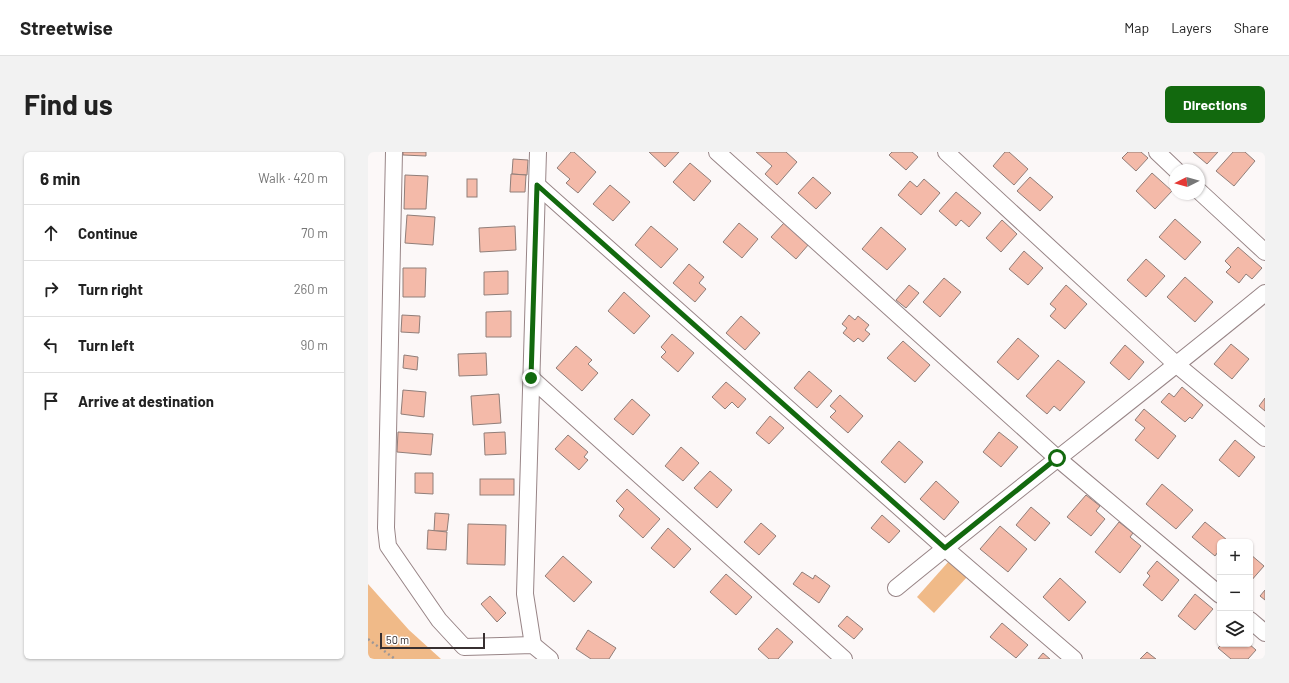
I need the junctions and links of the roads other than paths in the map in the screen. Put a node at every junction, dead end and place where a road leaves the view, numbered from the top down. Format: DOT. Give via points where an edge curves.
graph roads {
  1 [pos="394,152"];
  2 [pos="538,152"];
  3 [pos="717,152"];
  4 [pos="946,152"];
  5 [pos="1157,152"];
  6 [pos="1170,164"];
  7 [pos="537,185"];
  8 [pos="1205,197"];
  9 [pos="1265,252"];
  10 [pos="1265,292"];
  11 [pos="1177,365"];
  12 [pos="531,378"];
  13 [pos="1265,438"];
  14 [pos="1057,458"];
  15 [pos="945,548"];
  16 [pos="896,588"];
  17 [pos="1217,592"];
  18 [pos="1253,623"];
  19 [pos="1265,633"];
  20 [pos="533,645"];
  21 [pos="550,659"];
  22 [pos="844,659"];
  23 [pos="1074,659"];
  1 -- 20 [label="street" via="388,546 439,620 464,647"];
  2 -- 7 [label="street"];
  3 -- 14 [label="street"];
  4 -- 11 [label="street"];
  5 -- 6 [label="street"];
  7 -- 12 [label="street"];
  7 -- 15 [label="street"];
  8 -- 9 [label="street"];
  10 -- 11 [label="street"];
  11 -- 13 [label="street"];
  11 -- 14 [label="street"];
  12 -- 20 [label="street" via="524,594"];
  12 -- 22 [label="street"];
  14 -- 15 [label="street"];
  14 -- 17 [label="street"];
  15 -- 16 [label="street"];
  15 -- 23 [label="street"];
  18 -- 19 [label="street"];
  20 -- 21 [label="street"];
}
